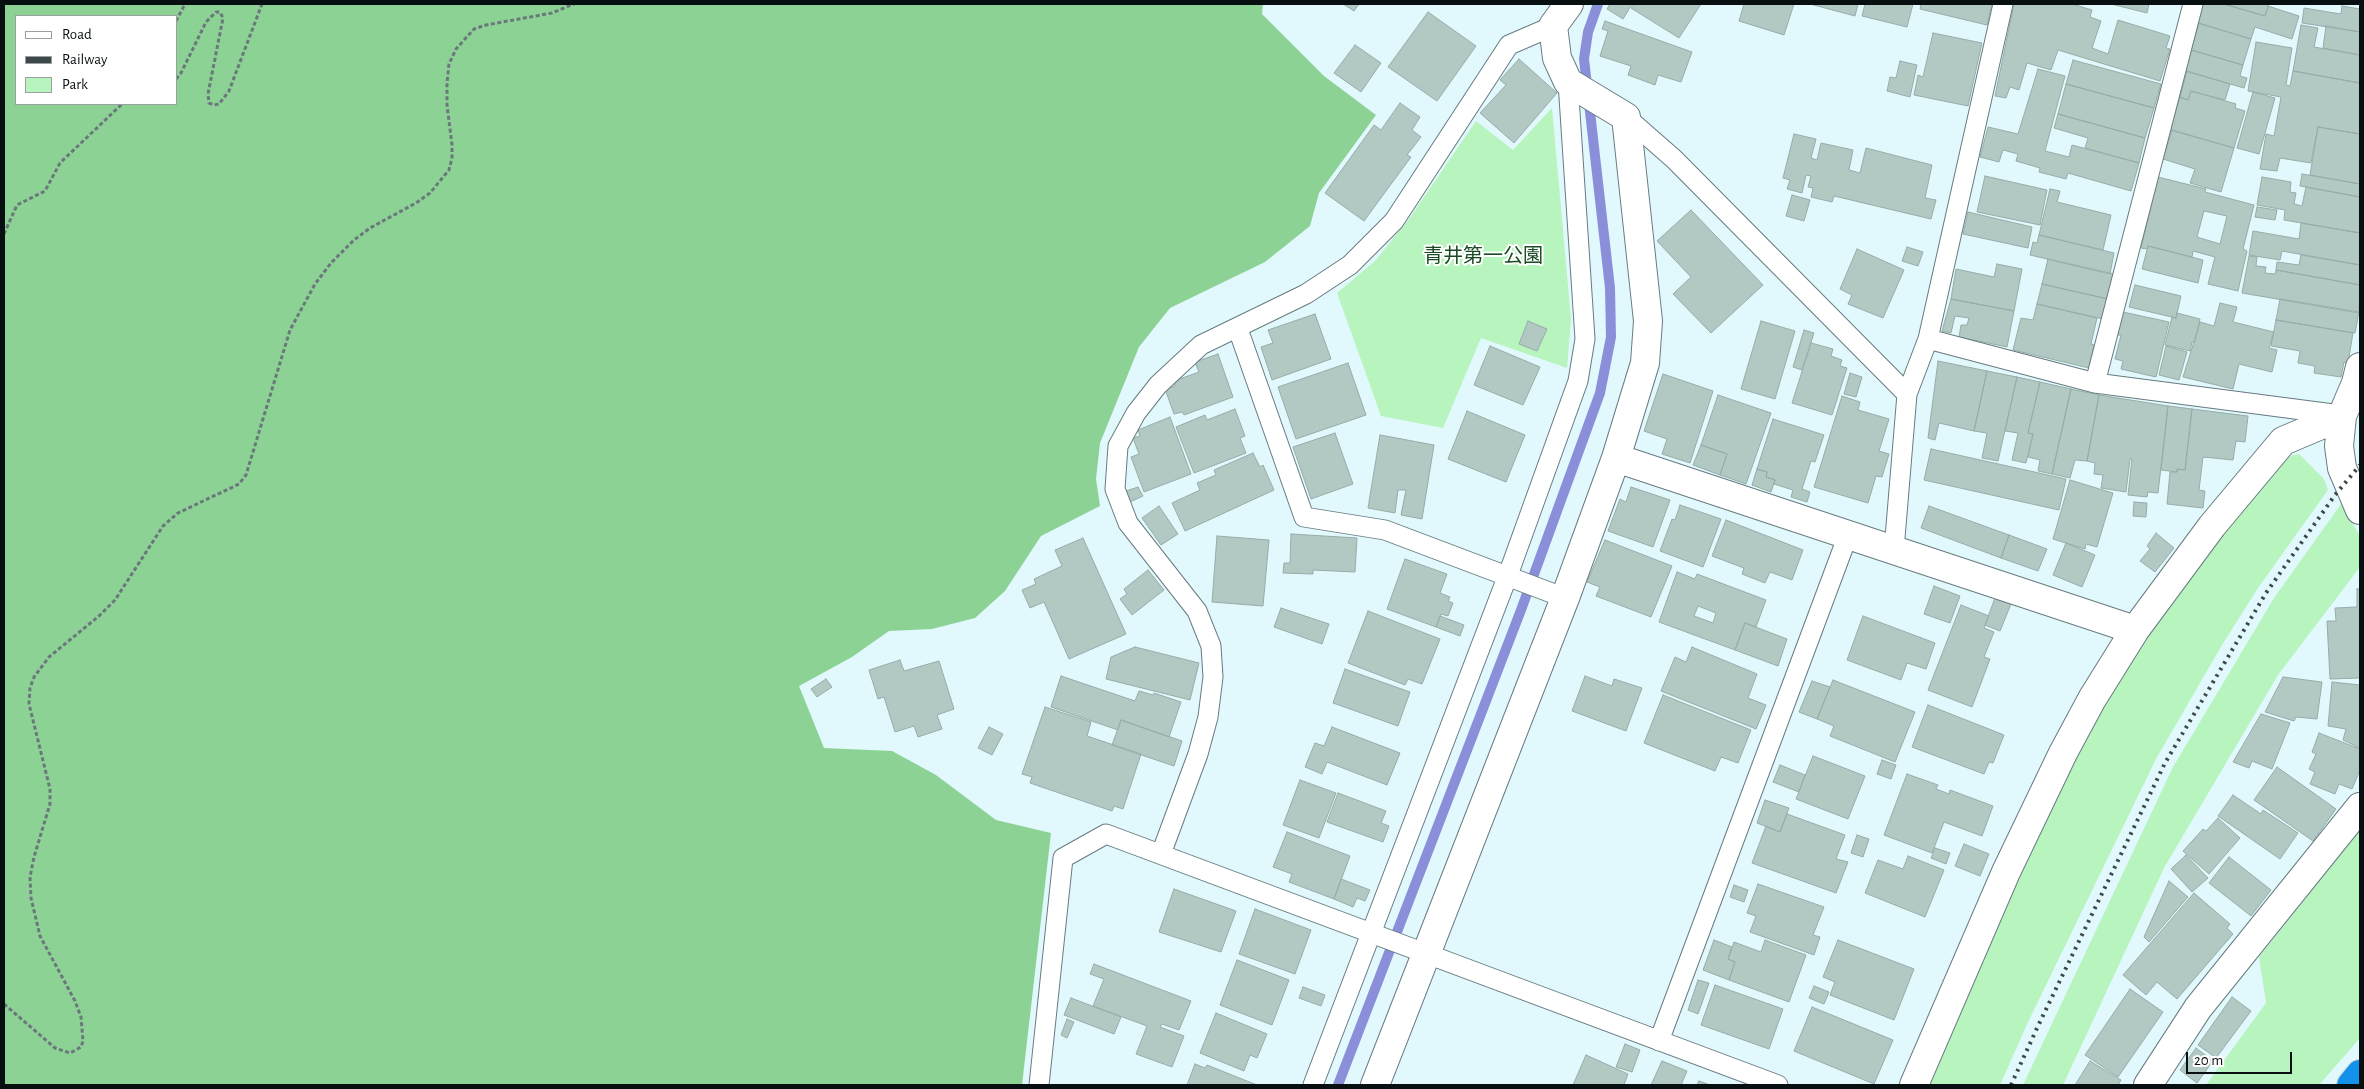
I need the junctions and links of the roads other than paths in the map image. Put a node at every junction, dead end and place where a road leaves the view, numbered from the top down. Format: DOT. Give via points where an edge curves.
graph roads {
  1 [pos="1569,4"];
  2 [pos="2003,4"];
  3 [pos="2193,4"];
  4 [pos="1553,26"];
  5 [pos="1573,85"];
  6 [pos="1626,117"];
  7 [pos="1238,329"];
  8 [pos="1928,339"];
  9 [pos="2360,367"];
  10 [pos="2095,383"];
  11 [pos="1907,394"];
  12 [pos="2342,416"];
  13 [pos="1616,458"];
  14 [pos="2360,510"];
  15 [pos="1848,535"];
  16 [pos="1894,550"];
  17 [pos="1514,578"];
  18 [pos="1556,594"];
  19 [pos="2135,630"];
  20 [pos="2360,807"];
  21 [pos="1161,854"];
  22 [pos="1378,935"];
  23 [pos="1416,950"];
  24 [pos="1659,1041"];
  25 [pos="2360,1074"];
  26 [pos="1039,1085"];
  27 [pos="1313,1085"];
  28 [pos="1375,1085"];
  29 [pos="1778,1085"];
  30 [pos="1914,1085"];
  31 [pos="2148,1085"];
  32 [pos="2351,1085"];
  1 -- 4 [label="street"];
  2 -- 8 [label="lane"];
  3 -- 10 [label="lane"];
  4 -- 5 [label="street" via="1558,58"];
  4 -- 7 [label="lane" via="1509,45 1394,221 1350,266 1306,294"];
  5 -- 6 [label="street"];
  5 -- 17 [label="lane" via="1585,339 1578,381"];
  6 -- 11 [label="lane" via="1674,159"];
  6 -- 13 [label="street" via="1648,321 1645,363"];
  7 -- 17 [label="lane" via="1304,518 1385,530"];
  7 -- 21 [label="lane" via="1201,345 1158,385 1136,412 1118,446 1115,489 1128,523 1197,611 1211,646 1213,677 1208,717 1198,754"];
  8 -- 10 [label="lane"];
  8 -- 11 [label="lane"];
  9 -- 12 [label="street"];
  10 -- 12 [label="lane"];
  11 -- 16 [label="lane"];
  12 -- 14 [label="street" via="2339,446 2342,468"];
  12 -- 19 [label="street" via="2283,441 2212,526"];
  13 -- 15 [label="street"];
  13 -- 18 [label="street"];
  15 -- 16 [label="street"];
  15 -- 24 [label="lane"];
  16 -- 19 [label="street"];
  17 -- 18 [label="lane"];
  17 -- 22 [label="lane"];
  18 -- 23 [label="street"];
  19 -- 30 [label="street" via="2063,753 2006,872"];
  20 -- 31 [label="street" via="2198,1008"];
  21 -- 22 [label="lane"];
  21 -- 26 [label="lane" via="1106,834 1063,858"];
  22 -- 23 [label="lane"];
  22 -- 27 [label="lane"];
  23 -- 24 [label="lane"];
  23 -- 28 [label="street"];
  24 -- 29 [label="lane"];
  25 -- 32 [label="highway"];
}
